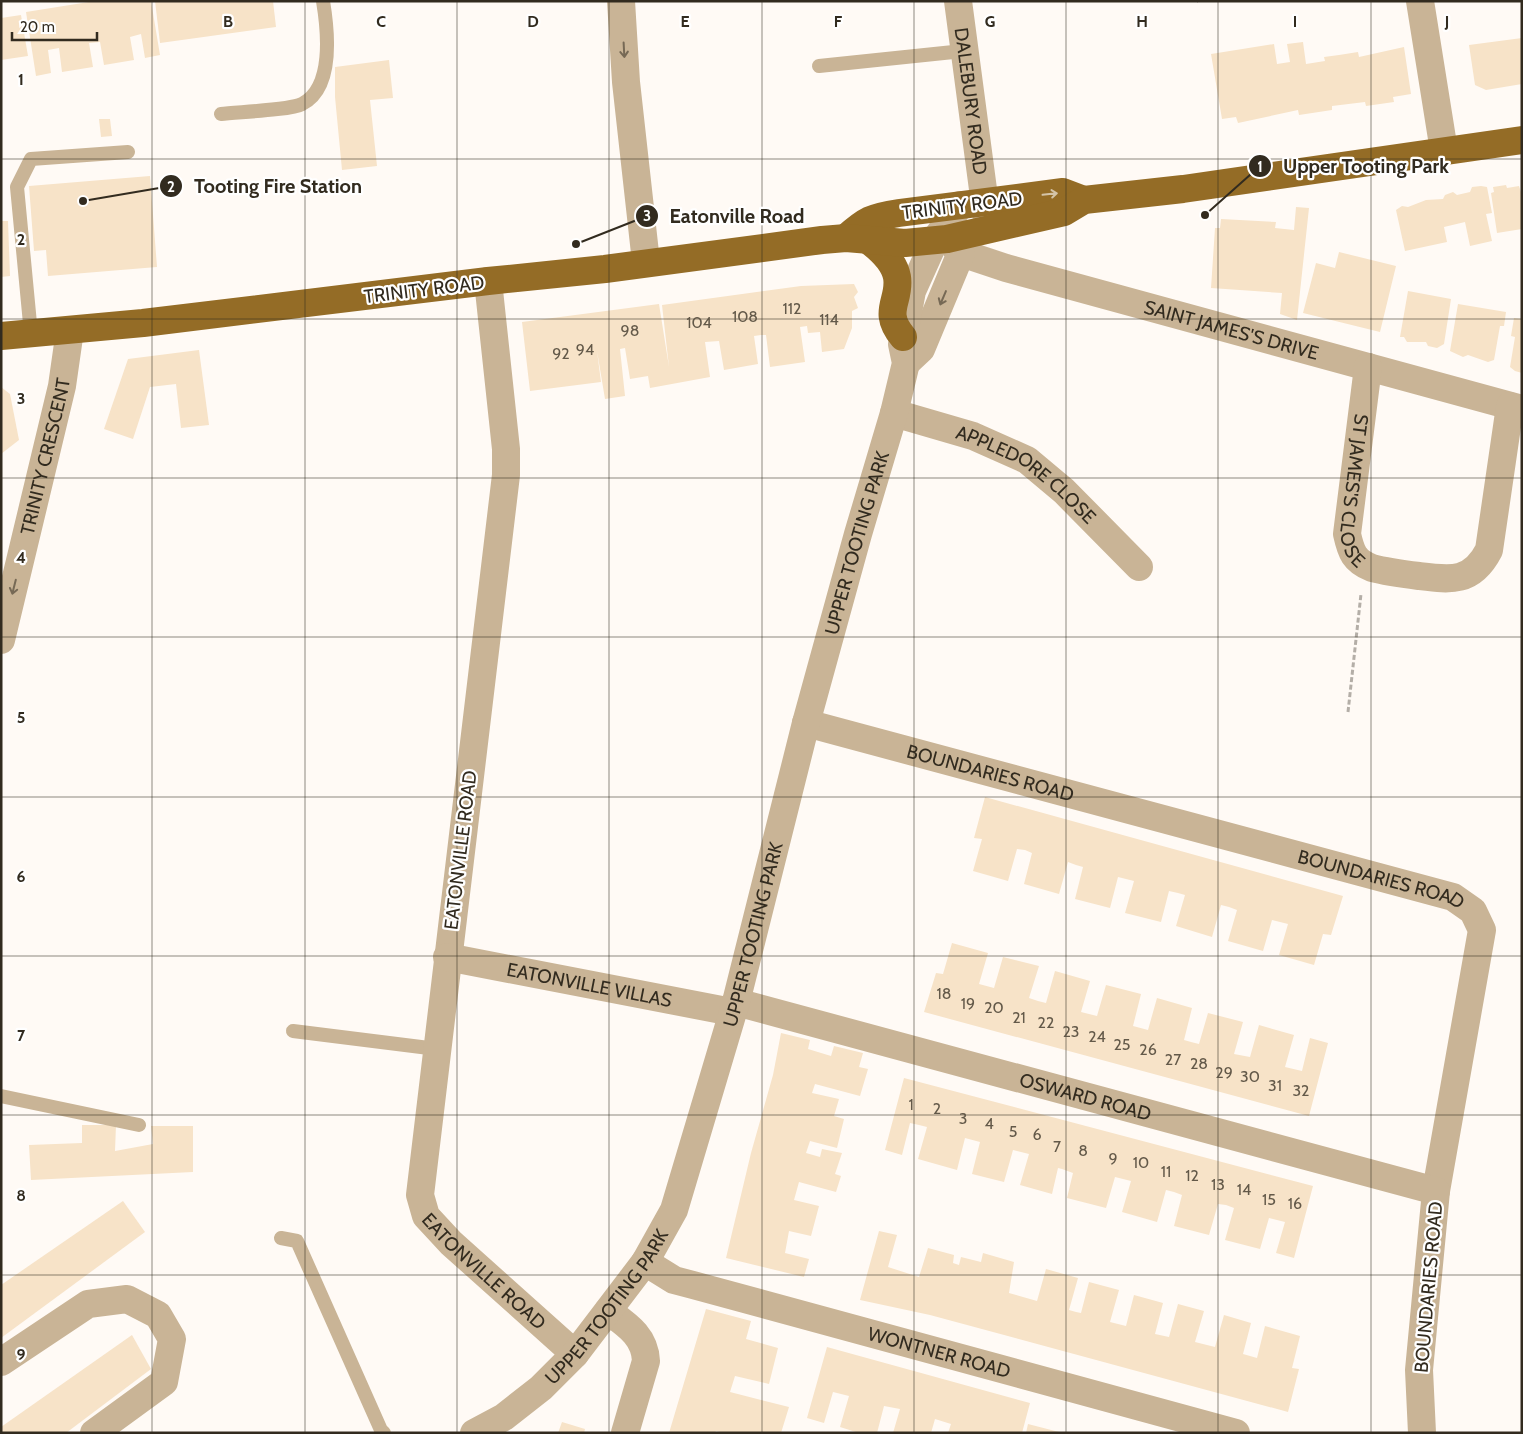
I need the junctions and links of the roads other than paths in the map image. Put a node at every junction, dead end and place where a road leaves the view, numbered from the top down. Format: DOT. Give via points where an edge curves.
graph roads {
  1 [pos="323,1"];
  2 [pos="622,1"];
  3 [pos="958,1"];
  4 [pos="1420,1"];
  5 [pos="963,51"];
  6 [pos="819,66"];
  7 [pos="221,114"];
  8 [pos="1522,140"];
  9 [pos="1444,151"];
  10 [pos="128,152"];
  11 [pos="1084,200"];
  12 [pos="972,204"];
  13 [pos="988,230"];
  14 [pos="857,239"];
  15 [pos="948,244"];
  16 [pos="646,262"];
  17 [pos="488,281"];
  18 [pos="70,330"];
  19 [pos="31,334"];
  20 [pos="1,336"];
  21 [pos="905,350"];
  22 [pos="1368,367"];
  23 [pos="1516,408"];
  24 [pos="894,414"];
  25 [pos="1139,567"];
  26 [pos="1,640"];
  27 [pos="806,723"];
  28 [pos="447,957"];
  29 [pos="734,1007"];
  30 [pos="292,1031"];
  31 [pos="437,1049"];
  32 [pos="1,1096"];
  33 [pos="139,1125"];
  34 [pos="1436,1191"];
  35 [pos="281,1238"];
  36 [pos="645,1262"];
  37 [pos="608,1312"];
  38 [pos="575,1354"];
  39 [pos="1,1362"];
  40 [pos="94,1433"];
  41 [pos="384,1433"];
  42 [pos="474,1433"];
  43 [pos="625,1433"];
  44 [pos="1236,1433"];
  45 [pos="1422,1433"];
  1 -- 7 [label="lane" via="326,63 314,95 301,105"];
  2 -- 16 [label="street, one-way" via="626,82"];
  3 -- 5 [label="street, DALEBURY ROAD"];
  4 -- 9 [label="street"];
  5 -- 6 [label="lane"];
  5 -- 12 [label="street, DALEBURY ROAD"];
  8 -- 9 [label="highway, TRINITY ROAD"];
  9 -- 11 [label="highway, TRINITY ROAD" via="1183,190"];
  10 -- 19 [label="lane" via="31,159 17,187"];
  12 -- 11 [label="highway, TRINITY ROAD, one-way" via="1063,192"];
  11 -- 13 [label="highway, TRINITY ROAD" via="1064,212"];
  12 -- 13 [label="street, DALEBURY ROAD"];
  12 -- 14 [label="highway, TRINITY ROAD" via="878,216 863,222"];
  12 -- 15 [label="street, UPPER TOOTING PARK"];
  13 -- 15 [label="highway, TRINITY ROAD"];
  14 -- 15 [label="highway, TRINITY ROAD"];
  14 -- 16 [label="highway, TRINITY ROAD"];
  14 -- 21 [label="highway" via="884,254 896,275 892,311"];
  15 -- 21 [label="street, UPPER TOOTING PARK" via="912,291"];
  15 -- 22 [label="street, SAINT JAMES'S DRIVE" via="1025,273"];
  16 -- 17 [label="highway, TRINITY ROAD"];
  17 -- 18 [label="highway, TRINITY ROAD"];
  17 -- 28 [label="street, EATONVILLE ROAD" via="506,475"];
  18 -- 19 [label="highway, TRINITY ROAD"];
  18 -- 26 [label="street, TRINITY CRESCENT, one-way" via="50,438"];
  19 -- 20 [label="highway, TRINITY ROAD"];
  21 -- 24 [label="street, UPPER TOOTING PARK"];
  22 -- 23 [label="street, SAINT JAMES'S DRIVE"];
  22 -- 23 [label="street, ST JAMES'S CLOSE" via="1347,534 1352,555 1360,563 1386,572 1451,580 1476,570 1483,562 1489,550"];
  24 -- 25 [label="street, APPLEDORE CLOSE" via="973,436 1027,460 1064,491"];
  24 -- 27 [label="street, UPPER TOOTING PARK"];
  27 -- 29 [label="street, UPPER TOOTING PARK"];
  27 -- 34 [label="street, BOUNDARIES ROAD" via="1453,897 1473,911 1482,930"];
  28 -- 29 [label="street, EATONVILLE VILLAS"];
  28 -- 31 [label="street, EATONVILLE ROAD"];
  29 -- 34 [label="street, OSWARD ROAD"];
  29 -- 36 [label="street, UPPER TOOTING PARK" via="678,1201"];
  30 -- 31 [label="lane"];
  31 -- 38 [label="street, EATONVILLE ROAD" via="420,1195 426,1216 487,1277"];
  32 -- 33 [label="lane"];
  34 -- 45 [label="street, BOUNDARIES ROAD" via="1419,1370"];
  35 -- 41 [label="lane" via="297,1240"];
  36 -- 37 [label="street, UPPER TOOTING PARK"];
  36 -- 44 [label="street, WONTNER ROAD" via="674,1280"];
  37 -- 38 [label="street, UPPER TOOTING PARK"];
  37 -- 43 [label="street" via="634,1331 646,1350 646,1361"];
  38 -- 42 [label="street, UPPER TOOTING PARK" via="541,1388 504,1417"];
  39 -- 40 [label="street" via="88,1304 128,1300 158,1315 172,1339 164,1382"];
}
